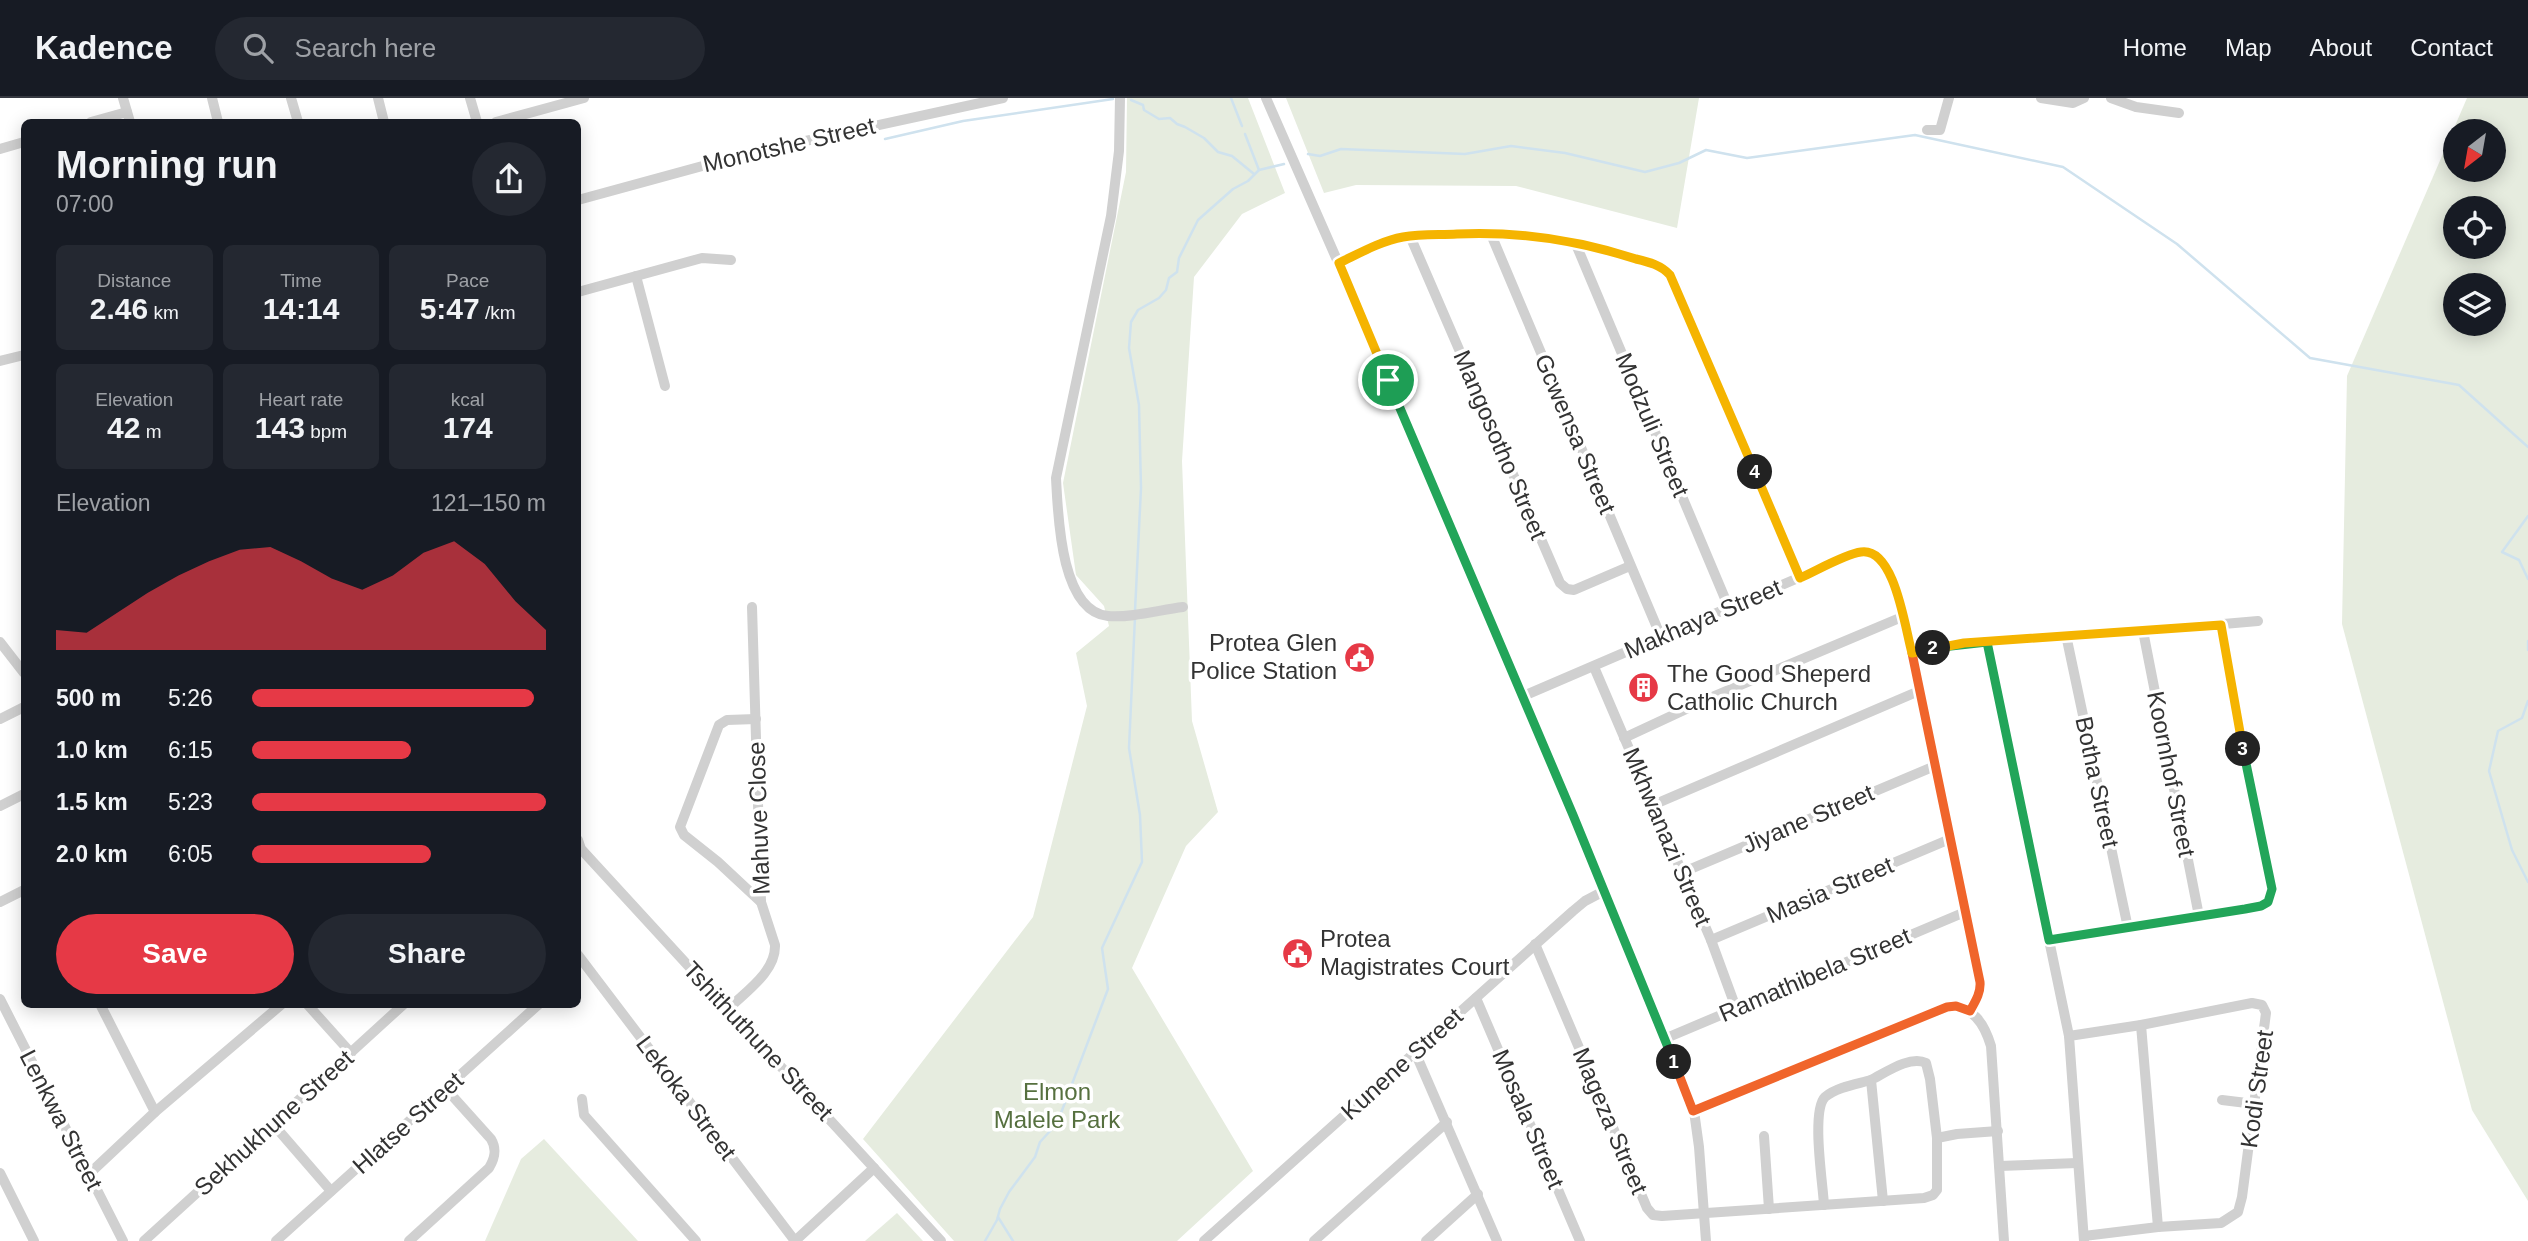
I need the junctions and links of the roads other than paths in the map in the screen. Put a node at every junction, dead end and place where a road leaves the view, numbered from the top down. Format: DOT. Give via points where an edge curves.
graph roads {
  1 [pos="123,98"];
  2 [pos="212,98"];
  3 [pos="291,98"];
  4 [pos="378,98"];
  5 [pos="470,98"];
  6 [pos="584,98"];
  7 [pos="1003,98"];
  8 [pos="1120,98"];
  9 [pos="1266,98"];
  10 [pos="1949,98"];
  11 [pos="2041,98"];
  12 [pos="2084,98"];
  13 [pos="2111,98"];
  14 [pos="2179,113"];
  15 [pos="128,117"];
  16 [pos="217,119"];
  17 [pos="297,119"];
  18 [pos="383,119"];
  19 [pos="476,119"];
  20 [pos="507,119"];
  21 [pos="1927,130"];
  22 [pos="21,143"];
  23 [pos="0,149"];
  24 [pos="581,199"];
  25 [pos="1490,232"];
  26 [pos="1410,236"];
  27 [pos="1574,242"];
  28 [pos="731,260"];
  29 [pos="1339,263"];
  30 [pos="636,276"];
  31 [pos="581,291"];
  32 [pos="21,356"];
  33 [pos="0,361"];
  34 [pos="665,386"];
  35 [pos="1630,566"];
  36 [pos="1800,578"];
  37 [pos="752,607"];
  38 [pos="1183,607"];
  39 [pos="1729,608"];
  40 [pos="1902,617"];
  41 [pos="2258,621"];
  42 [pos="2221,625"];
  43 [pos="2143,631"];
  44 [pos="2066,635"];
  45 [pos="1661,637"];
  46 [pos="0,642"];
  47 [pos="1987,642"];
  48 [pos="1912,653"];
  49 [pos="1594,667"];
  50 [pos="21,669"];
  51 [pos="1920,691"];
  52 [pos="1521,697"];
  53 [pos="21,708"];
  54 [pos="0,719"];
  55 [pos="756,719"];
  56 [pos="1624,738"];
  57 [pos="1935,766"];
  58 [pos="21,796"];
  59 [pos="1653,805"];
  60 [pos="0,806"];
  61 [pos="1950,839"];
  62 [pos="581,849"];
  63 [pos="1681,873"];
  64 [pos="1604,891"];
  65 [pos="21,892"];
  66 [pos="0,902"];
  67 [pos="761,902"];
  68 [pos="1965,912"];
  69 [pos="2199,916"];
  70 [pos="2128,928"];
  71 [pos="1711,940"];
  72 [pos="2049,940"];
  73 [pos="1535,944"];
  74 [pos="581,959"];
  75 [pos="1476,998"];
  76 [pos="0,999"];
  77 [pos="102,1008"];
  78 [pos="277,1008"];
  79 [pos="311,1008"];
  80 [pos="400,1008"];
  81 [pos="535,1008"];
  82 [pos="1736,1008"];
  83 [pos="727,1010"];
  84 [pos="1970,1011"];
  85 [pos="2141,1025"];
  86 [pos="2069,1036"];
  87 [pos="1664,1039"];
  88 [pos="1415,1052"];
  89 [pos="351,1053"];
  90 [pos="1871,1080"];
  91 [pos="447,1090"];
  92 [pos="582,1099"];
  93 [pos="2222,1100"];
  94 [pos="2255,1104"];
  95 [pos="1693,1111"];
  96 [pos="155,1112"];
  97 [pos="1447,1122"];
  98 [pos="273,1124"];
  99 [pos="1998,1131"];
  100 [pos="1764,1136"];
  101 [pos="1937,1138"];
  102 [pos="2077,1163"];
  103 [pos="2000,1166"];
  104 [pos="874,1168"];
  105 [pos="0,1173"];
  106 [pos="89,1174"];
  107 [pos="331,1191"];
  108 [pos="1478,1194"];
  109 [pos="1883,1201"];
  110 [pos="1824,1205"];
  111 [pos="1769,1209"];
  112 [pos="1704,1213"];
  113 [pos="2158,1227"];
  114 [pos="2084,1238"];
  115 [pos="34,1241"];
  116 [pos="124,1241"];
  117 [pos="144,1241"];
  118 [pos="276,1241"];
  119 [pos="409,1241"];
  120 [pos="696,1241"];
  121 [pos="795,1241"];
  122 [pos="941,1241"];
  123 [pos="1204,1241"];
  124 [pos="1314,1241"];
  125 [pos="1426,1241"];
  126 [pos="1497,1241"];
  127 [pos="1580,1241"];
  128 [pos="1706,1241"];
  129 [pos="2004,1241"];
  1 -- 15 [label="street"];
  2 -- 16 [label="street"];
  3 -- 17 [label="street"];
  4 -- 18 [label="street"];
  5 -- 19 [label="street"];
  6 -- 20 [label="street"];
  7 -- 24 [label="street, Monotshe Street" via="750,153"];
  8 -- 38 [label="street" via="1111,216 1056,478 1058,516 1065,559 1087,608 1121,616"];
  9 -- 29 [label="street"];
  10 -- 21 [label="street" via="1940,130"];
  11 -- 12 [label="street" via="2073,103"];
  13 -- 14 [label="street"];
  22 -- 23 [label="street"];
  25 -- 26 [label="street"];
  25 -- 27 [label="street"];
  25 -- 35 [label="street, Gcwensa Street"];
  26 -- 29 [label="street" via="1379,244"];
  26 -- 35 [label="street, Mangosotho Street" via="1560,583 1574,590"];
  27 -- 36 [label="street" via="1650,262 1670,275"];
  27 -- 39 [label="street, Modzuli Street"];
  28 -- 30 [label="street" via="702,258"];
  29 -- 52 [label="street"];
  30 -- 31 [label="street"];
  30 -- 34 [label="street"];
  32 -- 33 [label="street"];
  35 -- 45 [label="street, Gcwensa Street"];
  36 -- 39 [label="street, Makhaya Street"];
  36 -- 40 [label="street, Makhaya Street" via="1858,553 1873,553 1890,575"];
  37 -- 55 [label="street, Mahuve Close"];
  39 -- 45 [label="street, Makhaya Street"];
  40 -- 48 [label="street, Makhaya Street"];
  40 -- 56 [label="street"];
  41 -- 42 [label="street"];
  42 -- 43 [label="street"];
  42 -- 69 [label="street" via="2272,892 2261,906"];
  43 -- 44 [label="street"];
  43 -- 69 [label="street, Koornhof Street"];
  44 -- 47 [label="street"];
  44 -- 70 [label="street, Botha Street"];
  45 -- 49 [label="street, Makhaya Street"];
  46 -- 50 [label="street"];
  47 -- 48 [label="street"];
  47 -- 72 [label="street, Kodi Street"];
  48 -- 51 [label="street, Makhaya Street"];
  49 -- 52 [label="street, Makhaya Street"];
  49 -- 56 [label="street, Mkhwanazi Street"];
  51 -- 57 [label="street, Makhaya Street"];
  51 -- 59 [label="street"];
  52 -- 64 [label="street"];
  53 -- 54 [label="street"];
  55 -- 67 [label="street, Mahuve Close"];
  55 -- 67 [label="street" via="727,720 719,725 680,827"];
  56 -- 59 [label="street, Mkhwanazi Street"];
  57 -- 61 [label="street, Makhaya Street"];
  57 -- 63 [label="street, Jiyane Street"];
  58 -- 60 [label="street"];
  59 -- 63 [label="street, Mkhwanazi Street"];
  61 -- 68 [label="street, Makhaya Street"];
  61 -- 71 [label="street, Masia Street"];
  62 -- 83 [label="street, Tshithuthune Street"];
  63 -- 71 [label="street, Mkhwanazi Street"];
  64 -- 73 [label="street, Kunene Street" via="1580,904"];
  64 -- 87 [label="street"];
  65 -- 66 [label="street"];
  67 -- 83 [label="street, Mahuve Close" via="775,945 774,957 769,968"];
  68 -- 82 [label="street, Ramathibela Street"];
  68 -- 84 [label="street, Makhaya Street" via="1980,987"];
  69 -- 70 [label="street"];
  70 -- 72 [label="street"];
  71 -- 82 [label="street, Mkhwanazi Street"];
  72 -- 86 [label="street, Kodi Street"];
  73 -- 75 [label="street, Kunene Street"];
  73 -- 112 [label="street, Mageza Street" via="1647,1208 1662,1216"];
  74 -- 121 [label="street, Lekoka Street"];
  75 -- 88 [label="street, Kunene Street"];
  75 -- 127 [label="street, Mosala Street"];
  76 -- 106 [label="street, Lenkwa Street"];
  77 -- 96 [label="street"];
  78 -- 96 [label="street"];
  79 -- 89 [label="street"];
  80 -- 89 [label="street, Sekhukhune Street"];
  81 -- 91 [label="street, Hlatse Street"];
  82 -- 87 [label="street, Ramathibela Street"];
  83 -- 104 [label="street, Tshithuthune Street"];
  84 -- 95 [label="street" via="1947,1007"];
  84 -- 99 [label="street" via="1984,1025 1991,1046"];
  85 -- 86 [label="street, Kodi Street"];
  85 -- 94 [label="street, Kodi Street" via="2252,1003 2262,1005 2267,1015"];
  85 -- 113 [label="street"];
  86 -- 102 [label="street, Kodi Street"];
  87 -- 95 [label="street"];
  88 -- 97 [label="street"];
  88 -- 123 [label="street, Kunene Street"];
  89 -- 98 [label="street, Sekhukhune Street"];
  90 -- 101 [label="street, Mageza Street" via="1908,1063 1926,1063"];
  90 -- 109 [label="street"];
  90 -- 110 [label="street, Mageza Street" via="1835,1092 1820,1106"];
  91 -- 107 [label="street, Hlatse Street"];
  91 -- 119 [label="street" via="491,1139 494,1161"];
  92 -- 120 [label="street" via="584,1115"];
  93 -- 94 [label="street"];
  94 -- 113 [label="street, Kodi Street" via="2238,1212 2221,1223"];
  95 -- 112 [label="street"];
  96 -- 106 [label="street"];
  97 -- 108 [label="street"];
  97 -- 124 [label="street"];
  98 -- 107 [label="street"];
  98 -- 117 [label="street, Sekhukhune Street"];
  99 -- 101 [label="street"];
  99 -- 103 [label="street"];
  100 -- 111 [label="street"];
  101 -- 109 [label="street, Mageza Street" via="1935,1194"];
  102 -- 103 [label="street"];
  102 -- 114 [label="street, Kodi Street"];
  103 -- 129 [label="street"];
  104 -- 121 [label="street"];
  104 -- 122 [label="street, Tshithuthune Street"];
  105 -- 115 [label="street"];
  106 -- 116 [label="street, Lenkwa Street"];
  107 -- 118 [label="street, Hlatse Street"];
  108 -- 125 [label="street"];
  108 -- 126 [label="street"];
  109 -- 110 [label="street, Mageza Street"];
  110 -- 111 [label="street, Mageza Street"];
  111 -- 112 [label="street, Mageza Street"];
  112 -- 128 [label="street"];
  113 -- 114 [label="street, Kodi Street"];
}
